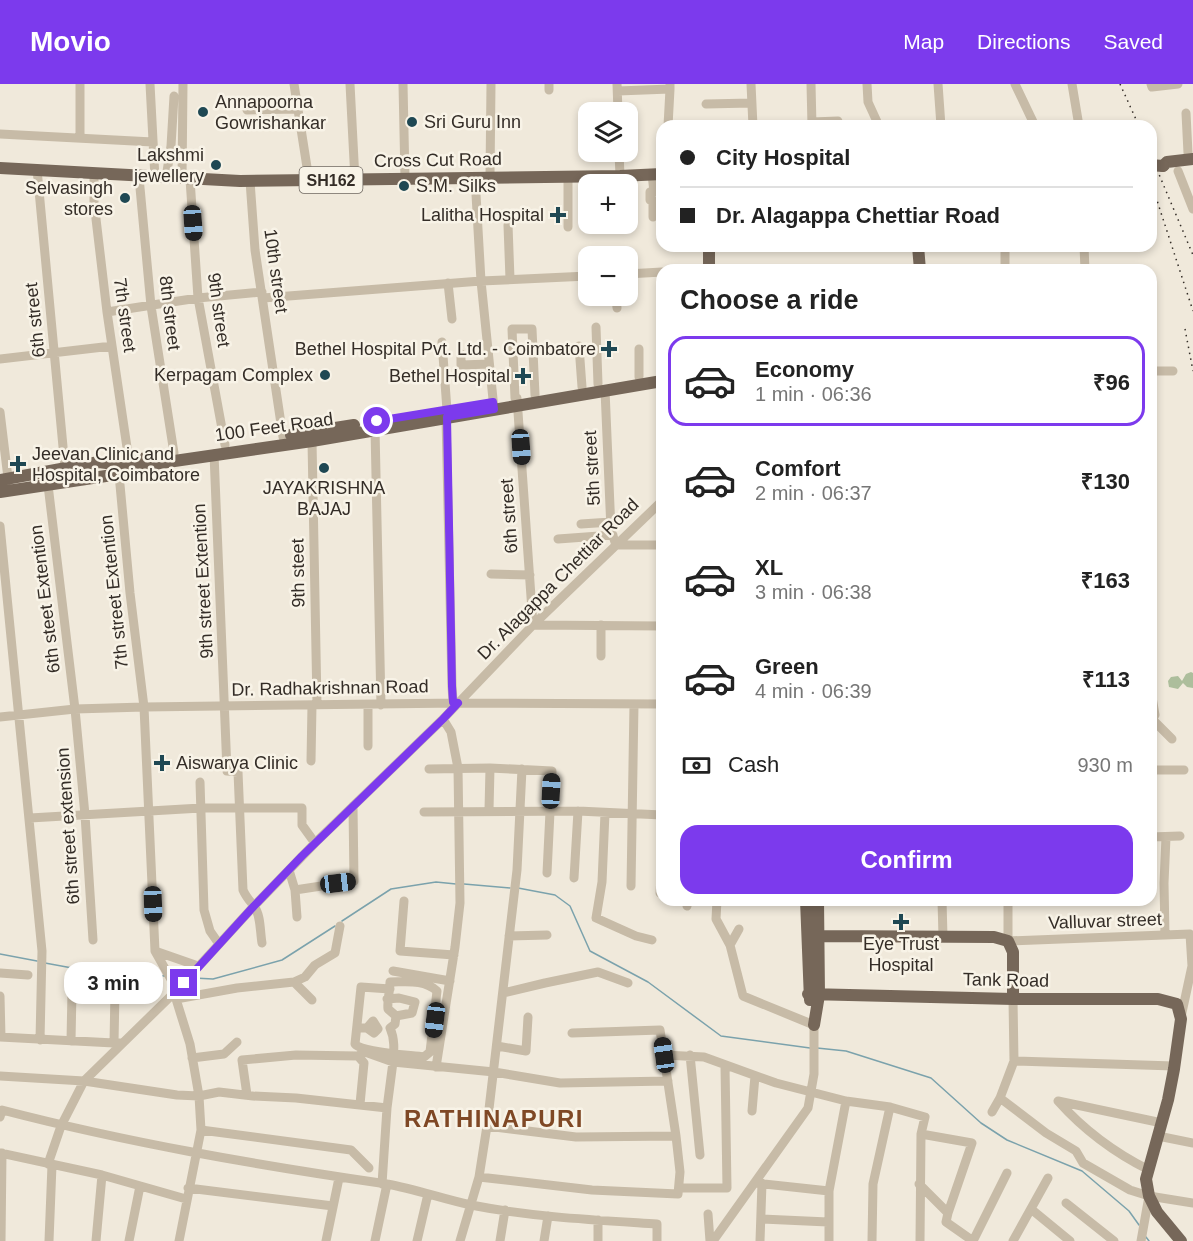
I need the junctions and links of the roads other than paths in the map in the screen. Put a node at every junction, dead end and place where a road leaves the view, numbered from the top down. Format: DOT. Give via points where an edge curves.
graph roads {
  1 [pos="80,84"];
  2 [pos="150,84"];
  3 [pos="183,84"];
  4 [pos="294,84"];
  5 [pos="350,84"];
  6 [pos="404,84"];
  7 [pos="491,84"];
  8 [pos="751,84"];
  9 [pos="811,84"];
  10 [pos="867,84"];
  11 [pos="938,84"];
  12 [pos="1015,84"];
  13 [pos="1072,84"];
  14 [pos="1151,84"];
  15 [pos="1178,84"];
  16 [pos="648,87"];
  17 [pos="670,87"];
  18 [pos="618,88"];
  19 [pos="174,96"];
  20 [pos="751,103"];
  21 [pos="706,104"];
  22 [pos="298,109"];
  23 [pos="247,110"];
  24 [pos="1186,113"];
  25 [pos="668,120"];
  26 [pos="752,120"];
  27 [pos="812,120"];
  28 [pos="876,120"];
  29 [pos="941,120"];
  30 [pos="1032,120"];
  31 [pos="1078,120"];
  32 [pos="0,135"];
  33 [pos="80,138"];
  34 [pos="153,142"];
  35 [pos="1190,156"];
  36 [pos="1193,165"];
  37 [pos="1157,166"];
  38 [pos="1157,166"];
  39 [pos="0,168"];
  40 [pos="37,169"];
  41 [pos="1178,171"];
  42 [pos="94,174"];
  43 [pos="656,174"];
  44 [pos="638,175"];
  45 [pos="490,176"];
  46 [pos="568,176"];
  47 [pos="578,176"];
  48 [pos="139,177"];
  49 [pos="475,177"];
  50 [pos="161,178"];
  51 [pos="186,179"];
  52 [pos="405,179"];
  53 [pos="309,180"];
  54 [pos="355,180"];
  55 [pos="656,180"];
  56 [pos="250,181"];
  57 [pos="1189,187"];
  58 [pos="1193,209"];
  59 [pos="653,217"];
  60 [pos="508,225"];
  61 [pos="567,227"];
  62 [pos="656,272"];
  63 [pos="638,273"];
  64 [pos="578,276"];
  65 [pos="510,279"];
  66 [pos="481,281"];
  67 [pos="448,284"];
  68 [pos="263,295"];
  69 [pos="198,298"];
  70 [pos="151,306"];
  71 [pos="107,312"];
  72 [pos="452,319"];
  73 [pos="596,327"];
  74 [pos="442,342"];
  75 [pos="112,346"];
  76 [pos="579,346"];
  77 [pos="639,349"];
  78 [pos="56,353"];
  79 [pos="461,354"];
  80 [pos="0,359"];
  81 [pos="489,364"];
  82 [pos="1157,371"];
  83 [pos="1173,371"];
  84 [pos="656,374"];
  85 [pos="639,377"];
  86 [pos="656,382"];
  87 [pos="582,387"];
  88 [pos="601,387"];
  89 [pos="535,395"];
  90 [pos="517,400"];
  91 [pos="494,405"];
  92 [pos="0,412"];
  93 [pos="447,413"];
  94 [pos="375,429"];
  95 [pos="283,437"];
  96 [pos="312,441"];
  97 [pos="225,445"];
  98 [pos="174,453"];
  99 [pos="214,454"];
  100 [pos="134,463"];
  101 [pos="65,468"];
  102 [pos="113,468"];
  103 [pos="5,482"];
  104 [pos="48,485"];
  105 [pos="0,492"];
  106 [pos="656,507"];
  107 [pos="611,522"];
  108 [pos="581,524"];
  109 [pos="0,526"];
  110 [pos="613,534"];
  111 [pos="558,539"];
  112 [pos="616,545"];
  113 [pos="656,545"];
  114 [pos="491,573"];
  115 [pos="530,575"];
  116 [pos="534,626"];
  117 [pos="600,626"];
  118 [pos="656,626"];
  119 [pos="601,656"];
  120 [pos="458,703"];
  121 [pos="314,704"];
  122 [pos="634,704"];
  123 [pos="656,704"];
  124 [pos="368,705"];
  125 [pos="381,705"];
  126 [pos="226,706"];
  127 [pos="144,707"];
  128 [pos="75,710"];
  129 [pos="19,716"];
  130 [pos="0,717"];
  131 [pos="443,719"];
  132 [pos="1157,722"];
  133 [pos="1172,739"];
  134 [pos="368,746"];
  135 [pos="311,761"];
  136 [pos="458,768"];
  137 [pos="490,768"];
  138 [pos="429,769"];
  139 [pos="522,769"];
  140 [pos="1157,770"];
  141 [pos="1184,770"];
  142 [pos="200,782"];
  143 [pos="353,806"];
  144 [pos="201,808"];
  145 [pos="239,809"];
  146 [pos="149,810"];
  147 [pos="489,810"];
  148 [pos="459,811"];
  149 [pos="521,811"];
  150 [pos="550,811"];
  151 [pos="578,811"];
  152 [pos="424,812"];
  153 [pos="605,813"];
  154 [pos="634,814"];
  155 [pos="85,815"];
  156 [pos="656,815"];
  157 [pos="30,818"];
  158 [pos="1157,837"];
  159 [pos="1166,837"];
  160 [pos="1180,837"];
  161 [pos="315,843"];
  162 [pos="289,870"];
  163 [pos="547,873"];
  164 [pos="574,878"];
  165 [pos="632,886"];
  166 [pos="296,890"];
  167 [pos="404,901"];
  168 [pos="254,906"];
  169 [pos="717,906"];
  170 [pos="807,906"];
  171 [pos="818,906"];
  172 [pos="942,906"];
  173 [pos="1008,906"];
  174 [pos="297,917"];
  175 [pos="340,926"];
  176 [pos="739,929"];
  177 [pos="546,935"];
  178 [pos="1165,935"];
  179 [pos="509,936"];
  180 [pos="818,936"];
  181 [pos="943,937"];
  182 [pos="93,940"];
  183 [pos="652,940"];
  184 [pos="1008,941"];
  185 [pos="262,943"];
  186 [pos="219,944"];
  187 [pos="730,945"];
  188 [pos="157,955"];
  189 [pos="454,955"];
  190 [pos="197,967"];
  191 [pos="393,971"];
  192 [pos="0,973"];
  193 [pos="28,975"];
  194 [pos="450,981"];
  195 [pos="294,982"];
  196 [pos="628,983"];
  197 [pos="72,991"];
  198 [pos="115,991"];
  199 [pos="176,992"];
  200 [pos="503,993"];
  201 [pos="388,994"];
  202 [pos="814,994"];
  203 [pos="0,996"];
  204 [pos="1012,999"];
  205 [pos="312,1000"];
  206 [pos="528,1017"];
  207 [pos="1181,1019"];
  208 [pos="396,1020"];
  209 [pos="814,1025"];
  210 [pos="572,1033"];
  211 [pos="0,1037"];
  212 [pos="40,1040"];
  213 [pos="71,1041"];
  214 [pos="237,1041"];
  215 [pos="118,1043"];
  216 [pos="497,1046"];
  217 [pos="664,1055"];
  218 [pos="690,1055"];
  219 [pos="358,1056"];
  220 [pos="394,1057"];
  221 [pos="192,1058"];
  222 [pos="1014,1061"];
  223 [pos="725,1066"];
  224 [pos="1174,1066"];
  225 [pos="436,1067"];
  226 [pos="494,1072"];
  227 [pos="0,1076"];
  228 [pos="755,1076"];
  229 [pos="84,1081"];
  230 [pos="668,1081"];
  231 [pos="812,1092"];
  232 [pos="247,1095"];
  233 [pos="198,1096"];
  234 [pos="999,1098"];
  235 [pos="846,1101"];
  236 [pos="360,1104"];
  237 [pos="890,1107"];
  238 [pos="387,1108"];
  239 [pos="752,1111"];
  240 [pos="992,1112"];
  241 [pos="0,1117"];
  242 [pos="1162,1123"];
  243 [pos="61,1126"];
  244 [pos="488,1126"];
  245 [pos="201,1130"];
  246 [pos="921,1134"];
  247 [pos="676,1136"];
  248 [pos="1158,1136"];
  249 [pos="1193,1143"];
  250 [pos="1,1153"];
  251 [pos="196,1154"];
  252 [pos="700,1155"];
  253 [pos="50,1165"];
  254 [pos="369,1168"];
  255 [pos="1149,1170"];
  256 [pos="1007,1173"];
  257 [pos="102,1175"];
  258 [pos="479,1177"];
  259 [pos="339,1178"];
  260 [pos="1048,1178"];
  261 [pos="759,1183"];
  262 [pos="384,1184"];
  263 [pos="919,1184"];
  264 [pos="141,1186"];
  265 [pos="188,1188"];
  266 [pos="679,1188"];
  267 [pos="829,1191"];
  268 [pos="428,1194"];
  269 [pos="1149,1196"];
  270 [pos="186,1199"];
  271 [pos="1066,1203"];
  272 [pos="1193,1203"];
  273 [pos="471,1205"];
  274 [pos="333,1206"];
  275 [pos="1031,1209"];
  276 [pos="505,1210"];
  277 [pos="948,1213"];
  278 [pos="708,1214"];
  279 [pos="548,1216"];
  280 [pos="760,1219"];
  281 [pos="598,1220"];
  282 [pos="828,1222"];
  283 [pos="1142,1239"];
  284 [pos="1,1241"];
  285 [pos="49,1241"];
  286 [pos="96,1241"];
  287 [pos="129,1241"];
  288 [pos="179,1241"];
  289 [pos="326,1241"];
  290 [pos="375,1241"];
  291 [pos="417,1241"];
  292 [pos="460,1241"];
  293 [pos="500,1241"];
  294 [pos="544,1241"];
  295 [pos="598,1241"];
  296 [pos="657,1241"];
  297 [pos="711,1241"];
  298 [pos="760,1241"];
  299 [pos="829,1241"];
  300 [pos="872,1241"];
  301 [pos="920,1241"];
  302 [pos="973,1241"];
  303 [pos="1014,1241"];
  304 [pos="1070,1241"];
  305 [pos="1114,1241"];
  306 [pos="1181,1241"];
  1 -- 33 [label="street"];
  2 -- 34 [label="street"];
  3 -- 51 [label="street, 9th street"];
  4 -- 22 [label="street"];
  5 -- 54 [label="street"];
  6 -- 52 [label="street"];
  7 -- 45 [label="street"];
  8 -- 20 [label="street"];
  9 -- 27 [label="street"];
  10 -- 28 [label="street" via="868,102"];
  11 -- 29 [label="street"];
  12 -- 30 [label="street"];
  13 -- 31 [label="street"];
  14 -- 15 [label="street"];
  16 -- 17 [label="street"];
  16 -- 18 [label="street"];
  17 -- 25 [label="street"];
  19 -- 50 [label="street" via="171,146"];
  20 -- 21 [label="street"];
  20 -- 26 [label="street"];
  22 -- 23 [label="street"];
  22 -- 53 [label="street"];
  24 -- 35 [label="street"];
  32 -- 33 [label="street"];
  33 -- 34 [label="street"];
  34 -- 50 [label="street"];
  35 -- 37 [label="main road"];
  36 -- 38 [label="main road"];
  39 -- 40 [label="main road, Cross Cut Road / SH162"];
  40 -- 42 [label="main road, Cross Cut Road / SH162"];
  40 -- 78 [label="street, 6th street"];
  41 -- 57 [label="street"];
  42 -- 48 [label="main road, Cross Cut Road / SH162"];
  42 -- 71 [label="street, 7th street"];
  43 -- 44 [label="main road, Cross Cut Road / SH162"];
  45 -- 46 [label="main road, Cross Cut Road / SH162"];
  45 -- 49 [label="main road, Cross Cut Road / SH162"];
  46 -- 47 [label="main road, Cross Cut Road / SH162"];
  46 -- 61 [label="street"];
  48 -- 50 [label="main road, Cross Cut Road / SH162"];
  48 -- 70 [label="street, 8th street"];
  49 -- 52 [label="main road, Cross Cut Road / SH162"];
  49 -- 66 [label="street"];
  50 -- 51 [label="main road, Cross Cut Road / SH162"];
  51 -- 56 [label="main road, Cross Cut Road / SH162"];
  51 -- 69 [label="street, 9th street"];
  52 -- 54 [label="main road, Cross Cut Road / SH162"];
  53 -- 54 [label="main road, Cross Cut Road / SH162"];
  53 -- 56 [label="main road, Cross Cut Road / SH162"];
  55 -- 59 [label="street" via="654,192 650,192"];
  56 -- 68 [label="street, 10th street"];
  57 -- 58 [label="street"];
  60 -- 65 [label="street"];
  62 -- 63 [label="street"];
  64 -- 65 [label="street"];
  65 -- 66 [label="street"];
  66 -- 67 [label="street"];
  66 -- 81 [label="street"];
  67 -- 68 [label="street"];
  67 -- 72 [label="street"];
  68 -- 69 [label="street"];
  68 -- 95 [label="street, 10th street"];
  69 -- 70 [label="street"];
  69 -- 97 [label="street, 9th street"];
  70 -- 71 [label="street"];
  70 -- 98 [label="street, 8th street"];
  71 -- 75 [label="street, 7th street"];
  73 -- 88 [label="street, 5th street"];
  74 -- 93 [label="street"];
  75 -- 78 [label="street"];
  75 -- 100 [label="street, 7th street"];
  76 -- 87 [label="street"];
  77 -- 85 [label="street"];
  78 -- 80 [label="street"];
  78 -- 101 [label="street, 6th street"];
  79 -- 81 [label="street" via="461,365"];
  81 -- 91 [label="street"];
  82 -- 83 [label="street"];
  84 -- 85 [label="main road, 100 Feet Road"];
  85 -- 88 [label="main road, 100 Feet Road"];
  86 -- 88 [label="main road, 100 Feet Road"];
  87 -- 88 [label="main road, 100 Feet Road"];
  87 -- 89 [label="main road, 100 Feet Road"];
  88 -- 90 [label="main road, 100 Feet Road"];
  88 -- 107 [label="street, 5th street"];
  89 -- 90 [label="main road, 100 Feet Road"];
  89 -- 90 [label="street, 6th street" via="532,329 512,329"];
  90 -- 91 [label="main road, 100 Feet Road"];
  90 -- 115 [label="street, 6th street"];
  91 -- 93 [label="main road, 100 Feet Road"];
  92 -- 103 [label="street"];
  93 -- 94 [label="main road, 100 Feet Road"];
  93 -- 95 [label="main road, 100 Feet Road"];
  93 -- 120 [label="street" via="452,686 453,702"];
  94 -- 96 [label="main road, 100 Feet Road"];
  94 -- 125 [label="street"];
  95 -- 97 [label="main road, 100 Feet Road"];
  96 -- 99 [label="main road, 100 Feet Road"];
  96 -- 121 [label="street, 9th steet"];
  97 -- 98 [label="main road, 100 Feet Road"];
  98 -- 100 [label="main road, 100 Feet Road"];
  99 -- 100 [label="main road, 100 Feet Road"];
  99 -- 126 [label="street, 9th street Extention"];
  100 -- 102 [label="main road, 100 Feet Road"];
  101 -- 102 [label="main road, 100 Feet Road" via="99,462"];
  101 -- 103 [label="main road, 100 Feet Road"];
  102 -- 103 [label="main road" via="25,484"];
  102 -- 104 [label="main road, 100 Feet Road"];
  102 -- 127 [label="street, 7th street Extention"];
  104 -- 105 [label="main road, 100 Feet Road"];
  104 -- 128 [label="street, 6th steet Extention"];
  106 -- 112 [label="street, Dr. Alagappa Chettiar Road"];
  107 -- 108 [label="street"];
  107 -- 110 [label="street, 5th street"];
  109 -- 129 [label="street"];
  110 -- 111 [label="street"];
  110 -- 112 [label="street, 5th street"];
  112 -- 113 [label="street"];
  112 -- 116 [label="street, Dr. Alagappa Chettiar Road"];
  114 -- 115 [label="street"];
  115 -- 116 [label="street, 6th street"];
  116 -- 117 [label="street"];
  116 -- 120 [label="street, Dr. Alagappa Chettiar Road"];
  117 -- 118 [label="street"];
  117 -- 119 [label="street"];
  120 -- 122 [label="street, Dr. Radhakrishnan Road"];
  120 -- 125 [label="street, Dr. Radhakrishnan Road"];
  120 -- 131 [label="street, Dr. Alagappa Chettiar Road"];
  121 -- 124 [label="street, Dr. Radhakrishnan Road"];
  121 -- 126 [label="street, Dr. Radhakrishnan Road"];
  121 -- 135 [label="street, 9th steet"];
  122 -- 123 [label="street, Dr. Radhakrishnan Road"];
  122 -- 154 [label="street"];
  124 -- 125 [label="street, Dr. Radhakrishnan Road"];
  124 -- 134 [label="street"];
  126 -- 127 [label="street, Dr. Radhakrishnan Road"];
  126 -- 145 [label="street, 9th street Extention" via="227,771 238,772"];
  127 -- 128 [label="street, Dr. Radhakrishnan Road"];
  127 -- 146 [label="street, 7th street Extention"];
  128 -- 129 [label="street, Dr. Radhakrishnan Road"];
  128 -- 155 [label="street, 6th street extension"];
  129 -- 130 [label="street, Dr. Radhakrishnan Road"];
  129 -- 157 [label="street"];
  131 -- 136 [label="street" via="451,732"];
  131 -- 143 [label="street, Dr. Alagappa Chettiar Road"];
  132 -- 133 [label="street"];
  136 -- 137 [label="street"];
  136 -- 138 [label="street"];
  136 -- 148 [label="street"];
  137 -- 139 [label="street"];
  137 -- 147 [label="street"];
  139 -- 149 [label="street"];
  139 -- 150 [label="street" via="552,771"];
  140 -- 141 [label="street"];
  142 -- 144 [label="street"];
  143 -- 161 [label="street, Dr. Alagappa Chettiar Road"];
  143 -- 166 [label="street" via="354,881"];
  144 -- 145 [label="street"];
  144 -- 146 [label="street"];
  144 -- 186 [label="street" via="204,910"];
  145 -- 161 [label="street" via="302,808 302,825"];
  145 -- 168 [label="street" via="243,890"];
  146 -- 155 [label="street"];
  146 -- 188 [label="street, 7th street Extention"];
  147 -- 148 [label="street"];
  147 -- 149 [label="street"];
  148 -- 152 [label="street"];
  148 -- 189 [label="street" via="460,903"];
  149 -- 150 [label="street"];
  149 -- 179 [label="street"];
  150 -- 151 [label="street"];
  150 -- 163 [label="street"];
  151 -- 153 [label="street"];
  151 -- 164 [label="street"];
  153 -- 154 [label="street"];
  153 -- 183 [label="street" via="596,918"];
  154 -- 156 [label="street"];
  154 -- 165 [label="street"];
  155 -- 157 [label="street"];
  155 -- 182 [label="street, 6th street extension"];
  157 -- 212 [label="street" via="42,954"];
  158 -- 159 [label="street"];
  159 -- 160 [label="street"];
  159 -- 178 [label="street"];
  161 -- 162 [label="street, Dr. Alagappa Chettiar Road"];
  162 -- 166 [label="street"];
  162 -- 168 [label="street, Dr. Alagappa Chettiar Road"];
  166 -- 174 [label="street"];
  167 -- 189 [label="street" via="400,951"];
  168 -- 185 [label="street"];
  168 -- 186 [label="street, Dr. Alagappa Chettiar Road"];
  169 -- 187 [label="street" via="716,919"];
  170 -- 202 [label="main road"];
  171 -- 180 [label="main road"];
  172 -- 181 [label="street"];
  173 -- 184 [label="street"];
  175 -- 195 [label="street" via="335,953"];
  176 -- 187 [label="street"];
  177 -- 179 [label="street"];
  178 -- 184 [label="street, Valluvar street"];
  178 -- 207 [label="street, Valluvar street" via="1190,934 1192,966"];
  179 -- 200 [label="street"];
  180 -- 181 [label="main road"];
  180 -- 202 [label="main road"];
  181 -- 184 [label="main road" via="994,937"];
  184 -- 204 [label="main road" via="1013,952"];
  186 -- 190 [label="street, Dr. Alagappa Chettiar Road"];
  187 -- 209 [label="street" via="743,996"];
  188 -- 190 [label="street"];
  188 -- 199 [label="street"];
  189 -- 194 [label="street"];
  190 -- 199 [label="street, Dr. Alagappa Chettiar Road"];
  191 -- 194 [label="street"];
  192 -- 193 [label="street"];
  194 -- 225 [label="street"];
  195 -- 199 [label="street"];
  195 -- 205 [label="street"];
  196 -- 200 [label="street" via="598,972"];
  197 -- 213 [label="street"];
  198 -- 215 [label="street"];
  199 -- 215 [label="street, Dr. Alagappa Chettiar Road"];
  199 -- 221 [label="street"];
  200 -- 216 [label="street"];
  201 -- 208 [label="street" via="388,1009"];
  201 -- 208 [label="street" via="415,1002 412,1013"];
  201 -- 220 [label="street" via="361,987 362,1028 356,1044"];
  201 -- 220 [label="street" via="390,982 418,982 437,991 430,1052 424,1057"];
  202 -- 204 [label="main road, Tank Road"];
  202 -- 209 [label="main road"];
  203 -- 211 [label="street"];
  204 -- 207 [label="main road, Tank Road" via="1158,999 1177,1004"];
  204 -- 222 [label="street"];
  206 -- 216 [label="street" via="526,1051"];
  207 -- 224 [label="main road"];
  208 -- 220 [label="street" via="390,1028"];
  209 -- 231 [label="street"];
  210 -- 217 [label="street" via="660,1030"];
  211 -- 212 [label="street"];
  212 -- 213 [label="street"];
  213 -- 215 [label="street"];
  214 -- 221 [label="street" via="225,1054"];
  215 -- 229 [label="street, Dr. Alagappa Chettiar Road"];
  216 -- 226 [label="street"];
  217 -- 218 [label="street"];
  217 -- 230 [label="street"];
  218 -- 223 [label="street"];
  218 -- 252 [label="street"];
  219 -- 220 [label="street" via="365,1052"];
  219 -- 232 [label="street" via="296,1055 242,1060"];
  219 -- 236 [label="street" via="364,1063"];
  220 -- 225 [label="street"];
  220 -- 238 [label="street"];
  221 -- 233 [label="street"];
  222 -- 224 [label="street"];
  222 -- 234 [label="street"];
  223 -- 228 [label="street"];
  223 -- 266 [label="street" via="727,1188"];
  224 -- 242 [label="main road"];
  225 -- 226 [label="street"];
  226 -- 230 [label="street" via="560,1083"];
  226 -- 244 [label="street"];
  227 -- 229 [label="street"];
  228 -- 231 [label="street"];
  228 -- 239 [label="street"];
  229 -- 233 [label="street"];
  229 -- 243 [label="street, Dr. Alagappa Chettiar Road"];
  230 -- 247 [label="street"];
  231 -- 235 [label="street"];
  231 -- 261 [label="street" via="808,1108"];
  232 -- 233 [label="street" via="219,1092"];
  232 -- 236 [label="street"];
  233 -- 245 [label="street"];
  234 -- 240 [label="street"];
  234 -- 269 [label="street" via="1076,1152 1083,1163 1130,1190"];
  235 -- 237 [label="street"];
  235 -- 267 [label="street"];
  236 -- 238 [label="street"];
  237 -- 246 [label="street" via="925,1117"];
  237 -- 300 [label="street" via="873,1184"];
  238 -- 262 [label="street"];
  241 -- 243 [label="street" via="2,1110"];
  242 -- 248 [label="main road"];
  242 -- 255 [label="street" via="1058,1101 1097,1137"];
  243 -- 251 [label="street"];
  243 -- 253 [label="street, Dr. Alagappa Chettiar Road"];
  244 -- 247 [label="street" via="576,1137"];
  244 -- 258 [label="street"];
  245 -- 251 [label="street"];
  245 -- 254 [label="street" via="351,1150"];
  246 -- 263 [label="street"];
  246 -- 277 [label="street" via="972,1143"];
  247 -- 266 [label="street"];
  248 -- 249 [label="street"];
  248 -- 255 [label="main road"];
  250 -- 253 [label="street"];
  250 -- 284 [label="street"];
  251 -- 259 [label="street"];
  251 -- 265 [label="street"];
  253 -- 257 [label="street"];
  253 -- 285 [label="street, Dr. Alagappa Chettiar Road"];
  255 -- 269 [label="main road"];
  256 -- 302 [label="street"];
  257 -- 264 [label="street"];
  257 -- 286 [label="street"];
  258 -- 266 [label="street" via="592,1190 678,1194"];
  258 -- 273 [label="street"];
  259 -- 262 [label="street"];
  259 -- 274 [label="street"];
  260 -- 275 [label="street"];
  261 -- 267 [label="street"];
  261 -- 280 [label="street"];
  261 -- 297 [label="street"];
  262 -- 268 [label="street"];
  262 -- 290 [label="street"];
  263 -- 277 [label="street"];
  263 -- 301 [label="street"];
  264 -- 270 [label="street"];
  264 -- 287 [label="street"];
  265 -- 270 [label="street"];
  265 -- 274 [label="street"];
  267 -- 282 [label="street"];
  268 -- 273 [label="street"];
  268 -- 291 [label="street"];
  269 -- 272 [label="street"];
  269 -- 283 [label="street"];
  269 -- 306 [label="main road"];
  270 -- 288 [label="street"];
  271 -- 305 [label="street"];
  273 -- 276 [label="street"];
  273 -- 292 [label="street"];
  274 -- 289 [label="street"];
  275 -- 303 [label="street"];
  275 -- 304 [label="street"];
  276 -- 279 [label="street"];
  276 -- 293 [label="street"];
  277 -- 302 [label="street" via="946,1222"];
  278 -- 297 [label="street"];
  279 -- 281 [label="street"];
  279 -- 294 [label="street"];
  280 -- 282 [label="street"];
  280 -- 298 [label="street"];
  281 -- 295 [label="street"];
  281 -- 296 [label="street" via="657,1224"];
  282 -- 299 [label="street"];
}
